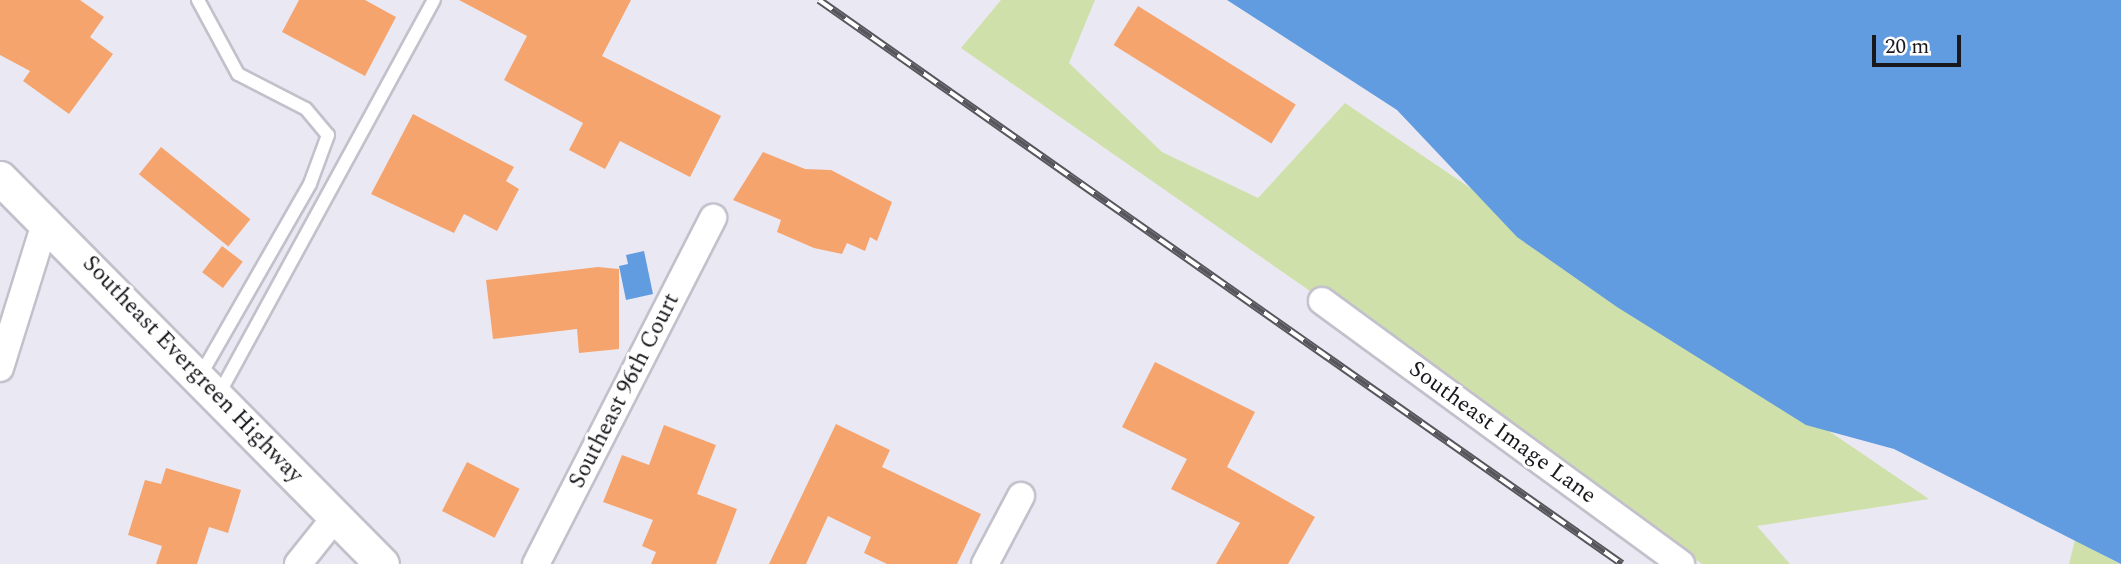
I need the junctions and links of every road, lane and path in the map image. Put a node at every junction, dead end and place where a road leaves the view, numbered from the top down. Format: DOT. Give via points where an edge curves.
graph roads {
  1 [pos="198,0"];
  2 [pos="434,0"];
  3 [pos="0,178"];
  4 [pos="713,218"];
  5 [pos="46,220"];
  6 [pos="1322,301"];
  7 [pos="0,368"];
  8 [pos="210,384"];
  9 [pos="1021,496"];
  10 [pos="334,519"];
  11 [pos="298,564"];
  12 [pos="382,564"];
  13 [pos="536,564"];
  14 [pos="985,564"];
  15 [pos="1681,564"];
  1 -- 8 [label="lane" via="238,74 306,109 328,135 310,184"];
  2 -- 8 [label="lane"];
  3 -- 5 [label="street, Southeast Evergreen Highway"];
  4 -- 13 [label="street, Southeast 96th Court"];
  5 -- 7 [label="street"];
  5 -- 8 [label="street, Southeast Evergreen Highway"];
  6 -- 15 [label="street, Southeast Image Lane"];
  8 -- 10 [label="street, Southeast Evergreen Highway"];
  9 -- 14 [label="street"];
  10 -- 11 [label="street"];
  10 -- 12 [label="street, Southeast Evergreen Highway"];
}
